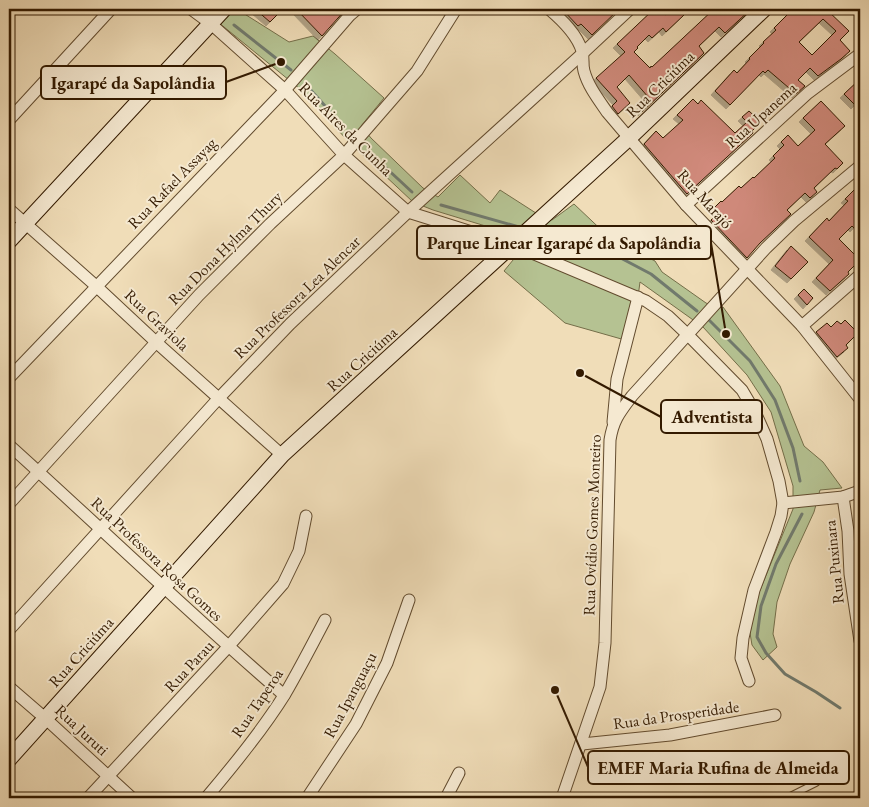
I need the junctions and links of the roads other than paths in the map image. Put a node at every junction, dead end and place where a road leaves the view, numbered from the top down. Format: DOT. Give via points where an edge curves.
graph roads {
  1 [pos="111,9"];
  2 [pos="191,9"];
  3 [pos="224,9"];
  4 [pos="357,9"];
  5 [pos="456,9"];
  6 [pos="549,9"];
  7 [pos="630,9"];
  8 [pos="764,9"];
  9 [pos="210,23"];
  10 [pos="583,53"];
  11 [pos="860,54"];
  12 [pos="285,90"];
  13 [pos="9,120"];
  14 [pos="628,138"];
  15 [pos="344,155"];
  16 [pos="860,166"];
  17 [pos="686,205"];
  18 [pos="9,208"];
  19 [pos="408,212"];
  20 [pos="25,224"];
  21 [pos="9,241"];
  22 [pos="513,244"];
  23 [pos="747,268"];
  24 [pos="860,276"];
  25 [pos="96,286"];
  26 [pos="638,297"];
  27 [pos="802,326"];
  28 [pos="687,334"];
  29 [pos="157,343"];
  30 [pos="9,378"];
  31 [pos="858,392"];
  32 [pos="218,398"];
  33 [pos="612,427"];
  34 [pos="9,445"];
  35 [pos="282,455"];
  36 [pos="38,472"];
  37 [pos="860,490"];
  38 [pos="843,497"];
  39 [pos="783,502"];
  40 [pos="9,504"];
  41 [pos="306,516"];
  42 [pos="101,529"];
  43 [pos="163,588"];
  44 [pos="409,600"];
  45 [pos="324,620"];
  46 [pos="9,630"];
  47 [pos="860,641"];
  48 [pos="228,647"];
  49 [pos="749,681"];
  50 [pos="9,687"];
  51 [pos="284,695"];
  52 [pos="775,715"];
  53 [pos="46,719"];
  54 [pos="582,744"];
  55 [pos="9,759"];
  56 [pos="459,773"];
  57 [pos="108,777"];
  58 [pos="816,783"];
  59 [pos="88,798"];
  60 [pos="132,798"];
  61 [pos="206,798"];
  62 [pos="308,798"];
  63 [pos="446,798"];
  64 [pos="562,798"];
  65 [pos="786,798"];
  1 -- 13 [label="street"];
  2 -- 9 [label="street, Rua Aires da Cunha"];
  3 -- 9 [label="street"];
  4 -- 12 [label="street, Rua Rafael Assayag"];
  5 -- 15 [label="street, Rua Dona Hylma Thury" via="416,71"];
  6 -- 10 [label="street, Rua Marajó" via="562,19"];
  7 -- 10 [label="street, Rua Professora Lea Alencar"];
  8 -- 14 [label="street, Rua Criciúma"];
  9 -- 12 [label="street, Rua Aires da Cunha"];
  9 -- 20 [label="street"];
  10 -- 14 [label="street, Rua Marajó" via="582,63 591,88"];
  10 -- 19 [label="street, Rua Professora Lea Alencar"];
  11 -- 17 [label="street, Rua Upanema" via="808,93"];
  12 -- 15 [label="street, Rua Aires da Cunha"];
  12 -- 25 [label="street, Rua Rafael Assayag"];
  14 -- 17 [label="street, Rua Marajó"];
  14 -- 22 [label="street, Rua Criciúma"];
  15 -- 19 [label="street, Rua Aires da Cunha"];
  15 -- 29 [label="street, Rua Dona Hylma Thury" via="263,230"];
  16 -- 23 [label="street, Rua Ovídio Gomes Monteiro" via="794,221"];
  17 -- 23 [label="street, Rua Marajó"];
  18 -- 20 [label="street, Rua Graviola"];
  19 -- 22 [label="street, Rua Aires da Cunha"];
  19 -- 32 [label="street, Rua Professora Lea Alencar" via="290,324"];
  20 -- 21 [label="street"];
  20 -- 25 [label="street, Rua Graviola"];
  22 -- 26 [label="street, Rua Aires da Cunha"];
  22 -- 35 [label="street, Rua Criciúma"];
  23 -- 27 [label="street, Rua Marajó"];
  23 -- 28 [label="street, Rua Ovídio Gomes Monteiro"];
  24 -- 27 [label="street"];
  25 -- 29 [label="street, Rua Graviola"];
  25 -- 30 [label="street, Rua Rafael Assayag"];
  26 -- 28 [label="street, Rua Aires da Cunha" via="668,316"];
  26 -- 33 [label="street" via="617,379"];
  27 -- 31 [label="street, Rua Marajó"];
  28 -- 33 [label="street, Rua Ovídio Gomes Monteiro" via="632,396"];
  28 -- 39 [label="street, Rua Aires da Cunha" via="742,390 755,412 767,439"];
  29 -- 32 [label="street, Rua Graviola"];
  29 -- 36 [label="street, Rua Dona Hylma Thury"];
  32 -- 35 [label="street, Rua Graviola"];
  32 -- 42 [label="street, Rua Professora Lea Alencar"];
  33 -- 54 [label="street, Rua Ovídio Gomes Monteiro" via="605,643 600,687"];
  34 -- 36 [label="street, Rua Professora Rosa Gomes"];
  35 -- 43 [label="street, Rua Criciúma"];
  36 -- 40 [label="street, Rua Dona Hylma Thury"];
  36 -- 42 [label="street, Rua Professora Rosa Gomes"];
  37 -- 38 [label="street, Rua Puxinara"];
  38 -- 39 [label="street"];
  38 -- 47 [label="street, Rua Puxinara"];
  39 -- 49 [label="street, Rua Aires da Cunha" via="742,638 741,658"];
  41 -- 48 [label="street, Rua Parau" via="299,551 283,584"];
  42 -- 43 [label="street, Rua Professora Rosa Gomes"];
  42 -- 46 [label="street, Rua Professora Lea Alencar"];
  43 -- 48 [label="street, Rua Professora Rosa Gomes"];
  43 -- 53 [label="street, Rua Criciúma"];
  44 -- 62 [label="street, Rua Ipanguaçu" via="387,663 356,724"];
  45 -- 51 [label="street, Rua Taperoa"];
  48 -- 51 [label="street, Rua Professora Rosa Gomes"];
  48 -- 57 [label="street, Rua Parau"];
  50 -- 53 [label="street, Rua Juruti"];
  51 -- 61 [label="street, Rua Taperoa"];
  52 -- 54 [label="street, Rua da Prosperidade" via="670,735"];
  53 -- 55 [label="street, Rua Criciúma"];
  53 -- 57 [label="street, Rua Juruti"];
  54 -- 64 [label="street, Rua Ovídio Gomes Monteiro"];
  56 -- 63 [label="street"];
  57 -- 59 [label="street, Rua Parau"];
  57 -- 60 [label="street, Rua Juruti"];
  58 -- 65 [label="lane"];
}
